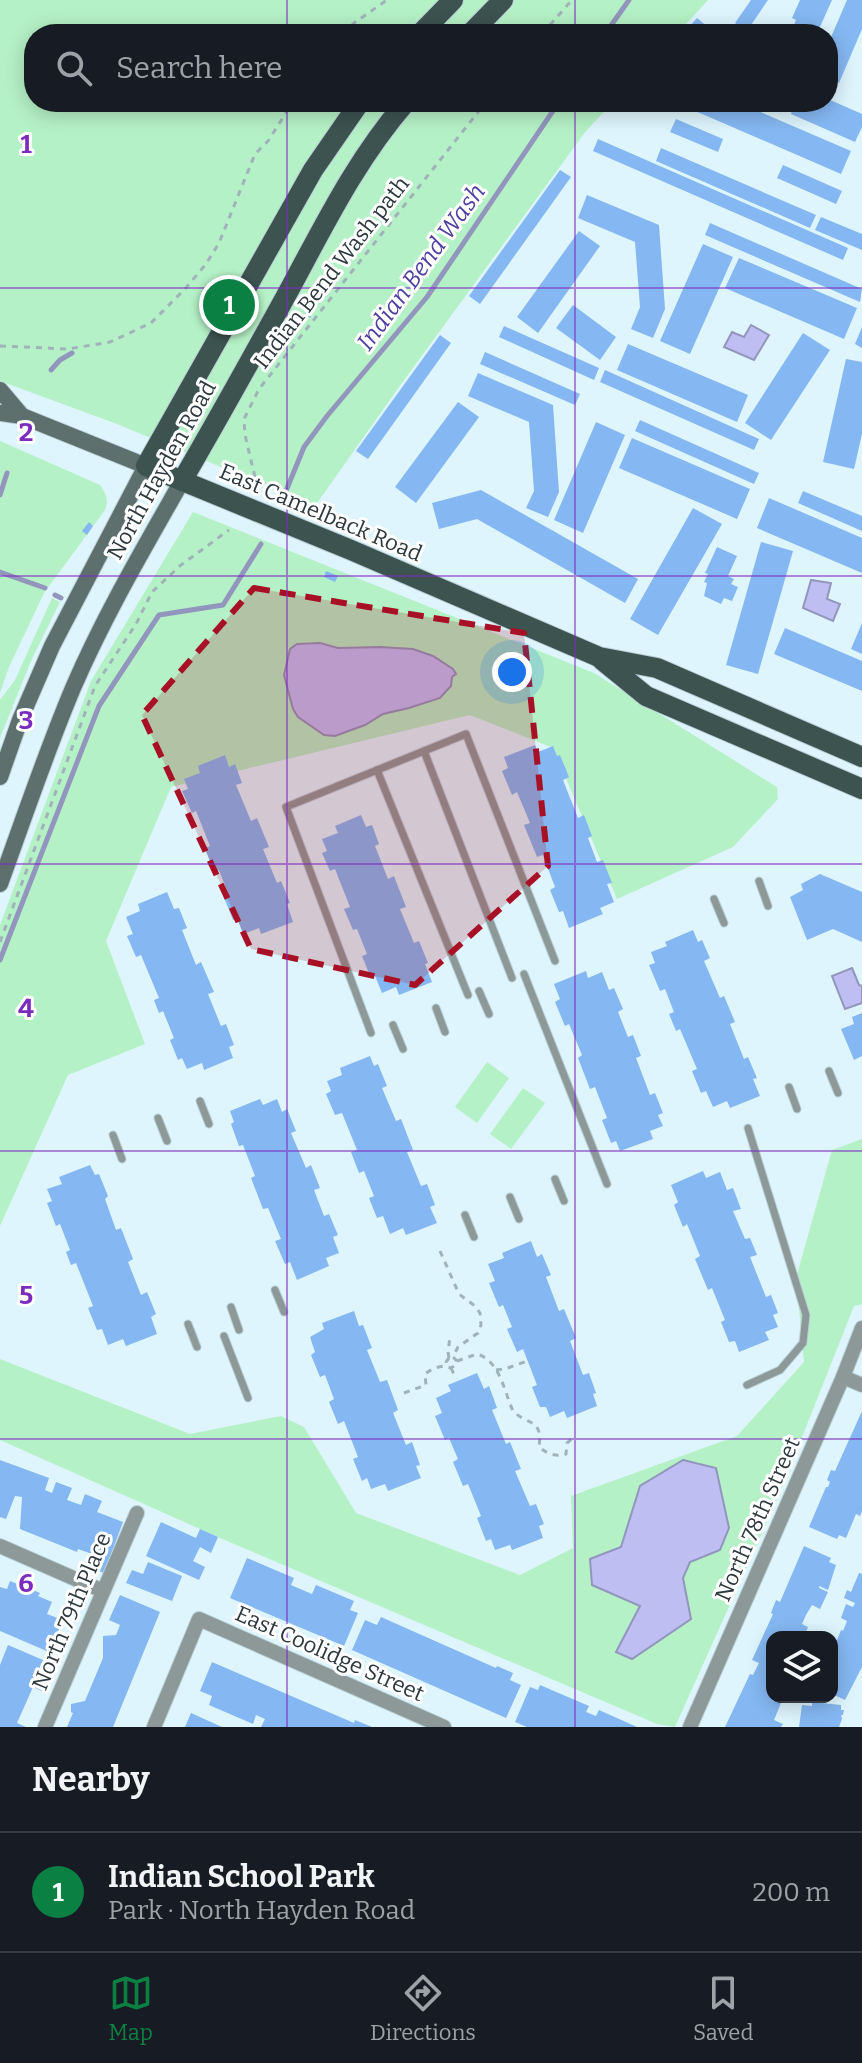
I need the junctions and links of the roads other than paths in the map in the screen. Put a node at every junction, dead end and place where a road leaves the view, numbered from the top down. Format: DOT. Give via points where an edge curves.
graph roads {
  1 [pos="453,0"];
  2 [pos="503,0"];
  3 [pos="430,24"];
  4 [pos="480,24"];
  5 [pos="353,112"];
  6 [pos="398,112"];
  7 [pos="0,390"];
  8 [pos="0,413"];
  9 [pos="22,416"];
  10 [pos="146,466"];
  11 [pos="182,481"];
  12 [pos="599,657"];
  13 [pos="424,751"];
  14 [pos="862,757"];
  15 [pos="377,770"];
  16 [pos="0,777"];
  17 [pos="862,789"];
  18 [pos="759,881"];
  19 [pos="0,884"];
  20 [pos="714,899"];
  21 [pos="768,906"];
  22 [pos="724,923"];
  23 [pos="555,961"];
  24 [pos="524,974"];
  25 [pos="512,978"];
  26 [pos="479,991"];
  27 [pos="468,995"];
  28 [pos="436,1008"];
  29 [pos="489,1014"];
  30 [pos="393,1025"];
  31 [pos="445,1032"];
  32 [pos="371,1033"];
  33 [pos="403,1049"];
  34 [pos="829,1071"];
  35 [pos="789,1087"];
  36 [pos="838,1093"];
  37 [pos="200,1101"];
  38 [pos="797,1109"];
  39 [pos="158,1118"];
  40 [pos="209,1124"];
  41 [pos="748,1128"];
  42 [pos="113,1135"];
  43 [pos="167,1141"];
  44 [pos="122,1159"];
  45 [pos="555,1179"];
  46 [pos="607,1184"];
  47 [pos="510,1197"];
  48 [pos="564,1201"];
  49 [pos="465,1215"];
  50 [pos="519,1219"];
  51 [pos="474,1237"];
  52 [pos="275,1290"];
  53 [pos="231,1307"];
  54 [pos="284,1312"];
  55 [pos="188,1324"];
  56 [pos="862,1328"];
  57 [pos="239,1330"];
  58 [pos="224,1336"];
  59 [pos="197,1347"];
  60 [pos="843,1377"];
  61 [pos="747,1385"];
  62 [pos="862,1385"];
  63 [pos="248,1398"];
  64 [pos="137,1513"];
  65 [pos="0,1546"];
  66 [pos="103,1591"];
  67 [pos="45,1727"];
  68 [pos="154,1727"];
  69 [pos="444,1727"];
  70 [pos="690,1727"];
  1 -- 3 [label="main road"];
  2 -- 4 [label="main road"];
  5 -- 10 [label="main road, North Hayden Road" via="313,170"];
  6 -- 11 [label="main road, North Hayden Road" via="342,190"];
  7 -- 9 [label="main road, East Camelback Road"];
  8 -- 9 [label="main road, East Camelback Road"];
  9 -- 10 [label="main road, East Camelback Road"];
  10 -- 11 [label="main road, East Camelback Road"];
  10 -- 16 [label="main road, North Hayden Road" via="52,646"];
  11 -- 12 [label="main road, East Camelback Road"];
  11 -- 19 [label="main road, North Hayden Road" via="78,677"];
  12 -- 14 [label="main road, East Camelback Road" via="657,668"];
  12 -- 17 [label="main road, East Camelback Road" via="646,696"];
  13 -- 15 [label="lane"];
  13 -- 23 [label="lane" via="466,734"];
  13 -- 25 [label="lane"];
  15 -- 27 [label="lane"];
  15 -- 32 [label="lane" via="286,807"];
  18 -- 21 [label="lane"];
  20 -- 22 [label="lane"];
  24 -- 46 [label="lane"];
  26 -- 29 [label="lane"];
  28 -- 31 [label="lane"];
  30 -- 33 [label="lane"];
  34 -- 36 [label="lane"];
  35 -- 38 [label="lane"];
  37 -- 40 [label="lane"];
  39 -- 43 [label="lane"];
  41 -- 61 [label="lane" via="806,1315 803,1343 780,1370"];
  42 -- 44 [label="lane"];
  45 -- 48 [label="lane"];
  47 -- 50 [label="lane"];
  49 -- 51 [label="lane"];
  52 -- 54 [label="lane"];
  53 -- 57 [label="lane"];
  55 -- 59 [label="lane"];
  56 -- 60 [label="street, North 78th Street"];
  58 -- 63 [label="lane"];
  60 -- 62 [label="street"];
  60 -- 70 [label="street, North 78th Street"];
  64 -- 66 [label="street, North 79th Place"];
  65 -- 66 [label="street"];
  66 -- 67 [label="street, North 79th Place"];
  68 -- 69 [label="street, East Coolidge Street" via="199,1619"];
}
